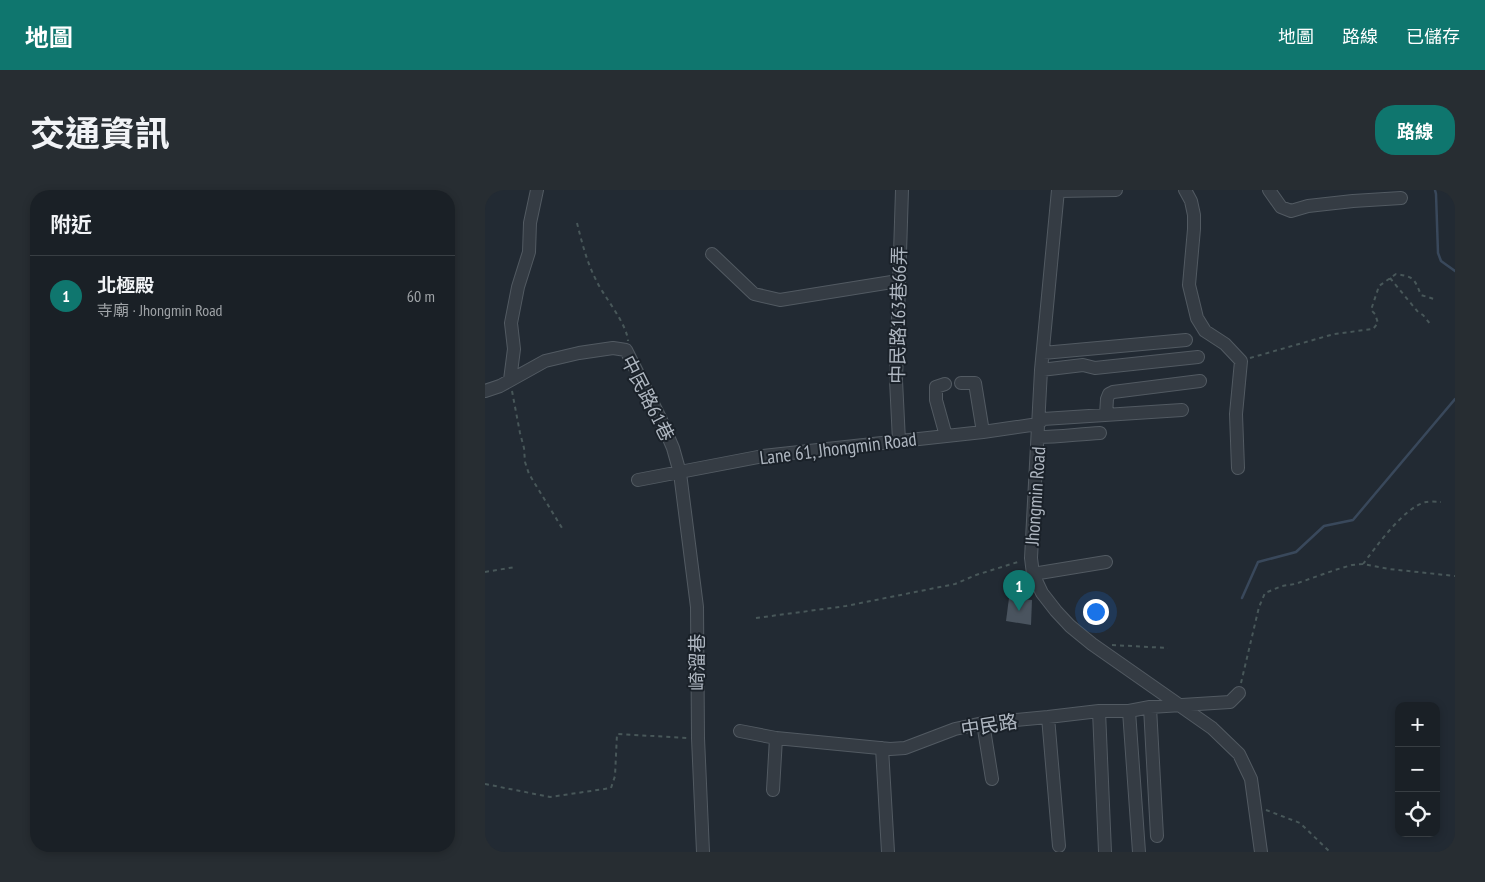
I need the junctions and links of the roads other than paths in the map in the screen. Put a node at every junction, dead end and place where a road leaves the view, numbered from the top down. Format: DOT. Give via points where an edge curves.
graph roads {
  1 [pos="537,190"];
  2 [pos="902,190"];
  3 [pos="1058,190"];
  4 [pos="1116,190"];
  5 [pos="1185,190"];
  6 [pos="1269,190"];
  7 [pos="1401,198"];
  8 [pos="712,254"];
  9 [pos="898,281"];
  10 [pos="1186,340"];
  11 [pos="1043,353"];
  12 [pos="1198,357"];
  13 [pos="1041,370"];
  14 [pos="510,380"];
  15 [pos="1200,381"];
  16 [pos="961,383"];
  17 [pos="945,384"];
  18 [pos="485,392"];
  19 [pos="1182,410"];
  20 [pos="1106,415"];
  21 [pos="1038,430"];
  22 [pos="983,432"];
  23 [pos="1100,433"];
  24 [pos="946,436"];
  25 [pos="899,441"];
  26 [pos="1238,468"];
  27 [pos="680,473"];
  28 [pos="638,480"];
  29 [pos="1106,562"];
  30 [pos="1033,574"];
  31 [pos="1239,693"];
  32 [pos="1179,706"];
  33 [pos="1150,708"];
  34 [pos="1129,710"];
  35 [pos="1099,711"];
  36 [pos="1048,718"];
  37 [pos="983,723"];
  38 [pos="739,731"];
  39 [pos="776,738"];
  40 [pos="882,748"];
  41 [pos="992,779"];
  42 [pos="773,790"];
  43 [pos="1157,836"];
  44 [pos="1059,846"];
  45 [pos="703,852"];
  46 [pos="888,852"];
  47 [pos="1105,852"];
  48 [pos="1139,852"];
  49 [pos="1261,852"];
  1 -- 14 [label="street" via="530,224 529,252 511,324 515,349"];
  2 -- 9 [label="street, 中民路163巷66弄"];
  3 -- 4 [label="street"];
  3 -- 11 [label="street, Jhongmin Road"];
  5 -- 26 [label="street" via="1194,215 1189,285 1197,318 1205,330 1241,361 1236,414"];
  6 -- 7 [label="street" via="1281,208 1291,211 1308,206"];
  8 -- 9 [label="street" via="754,294 780,300"];
  9 -- 25 [label="street, 中民路163巷66弄" via="896,380"];
  10 -- 11 [label="street"];
  11 -- 13 [label="street, Jhongmin Road"];
  12 -- 13 [label="street"];
  13 -- 21 [label="street, Jhongmin Road"];
  14 -- 18 [label="street, 中民路61巷"];
  14 -- 27 [label="street, 中民路61巷" via="545,361 613,348 626,350 670,441"];
  15 -- 20 [label="street" via="1113,392 1107,399"];
  16 -- 22 [label="street" via="975,383"];
  17 -- 24 [label="street" via="936,387 936,400"];
  19 -- 20 [label="street"];
  20 -- 21 [label="street" via="1043,419"];
  21 -- 22 [label="street, Lane 61, Jhongmin Road"];
  21 -- 23 [label="street" via="1056,437"];
  21 -- 30 [label="street, Jhongmin Road" via="1031,558"];
  22 -- 24 [label="street, Lane 61, Jhongmin Road"];
  24 -- 25 [label="street, Lane 61, Jhongmin Road"];
  25 -- 27 [label="street, Lane 61, Jhongmin Road" via="763,456"];
  27 -- 28 [label="street, Lane 61, Jhongmin Road"];
  27 -- 45 [label="street, 崎溜巷" via="697,607 697,738"];
  29 -- 30 [label="street"];
  30 -- 32 [label="street, Jhongmin Road" via="1042,593 1070,626"];
  31 -- 32 [label="street, 中民路" via="1230,702"];
  32 -- 33 [label="street, 中民路"];
  32 -- 49 [label="street, Jhongmin Road" via="1212,728 1239,754 1251,779"];
  33 -- 34 [label="street, 中民路"];
  33 -- 43 [label="street"];
  34 -- 35 [label="street, 中民路"];
  34 -- 48 [label="street"];
  35 -- 36 [label="street, 中民路"];
  35 -- 47 [label="street"];
  36 -- 37 [label="street, 中民路"];
  36 -- 44 [label="street"];
  37 -- 40 [label="street, 中民路" via="905,748"];
  37 -- 41 [label="street"];
  38 -- 39 [label="street, 中民路"];
  39 -- 40 [label="street, 中民路"];
  39 -- 42 [label="street"];
  40 -- 46 [label="street"];
}
